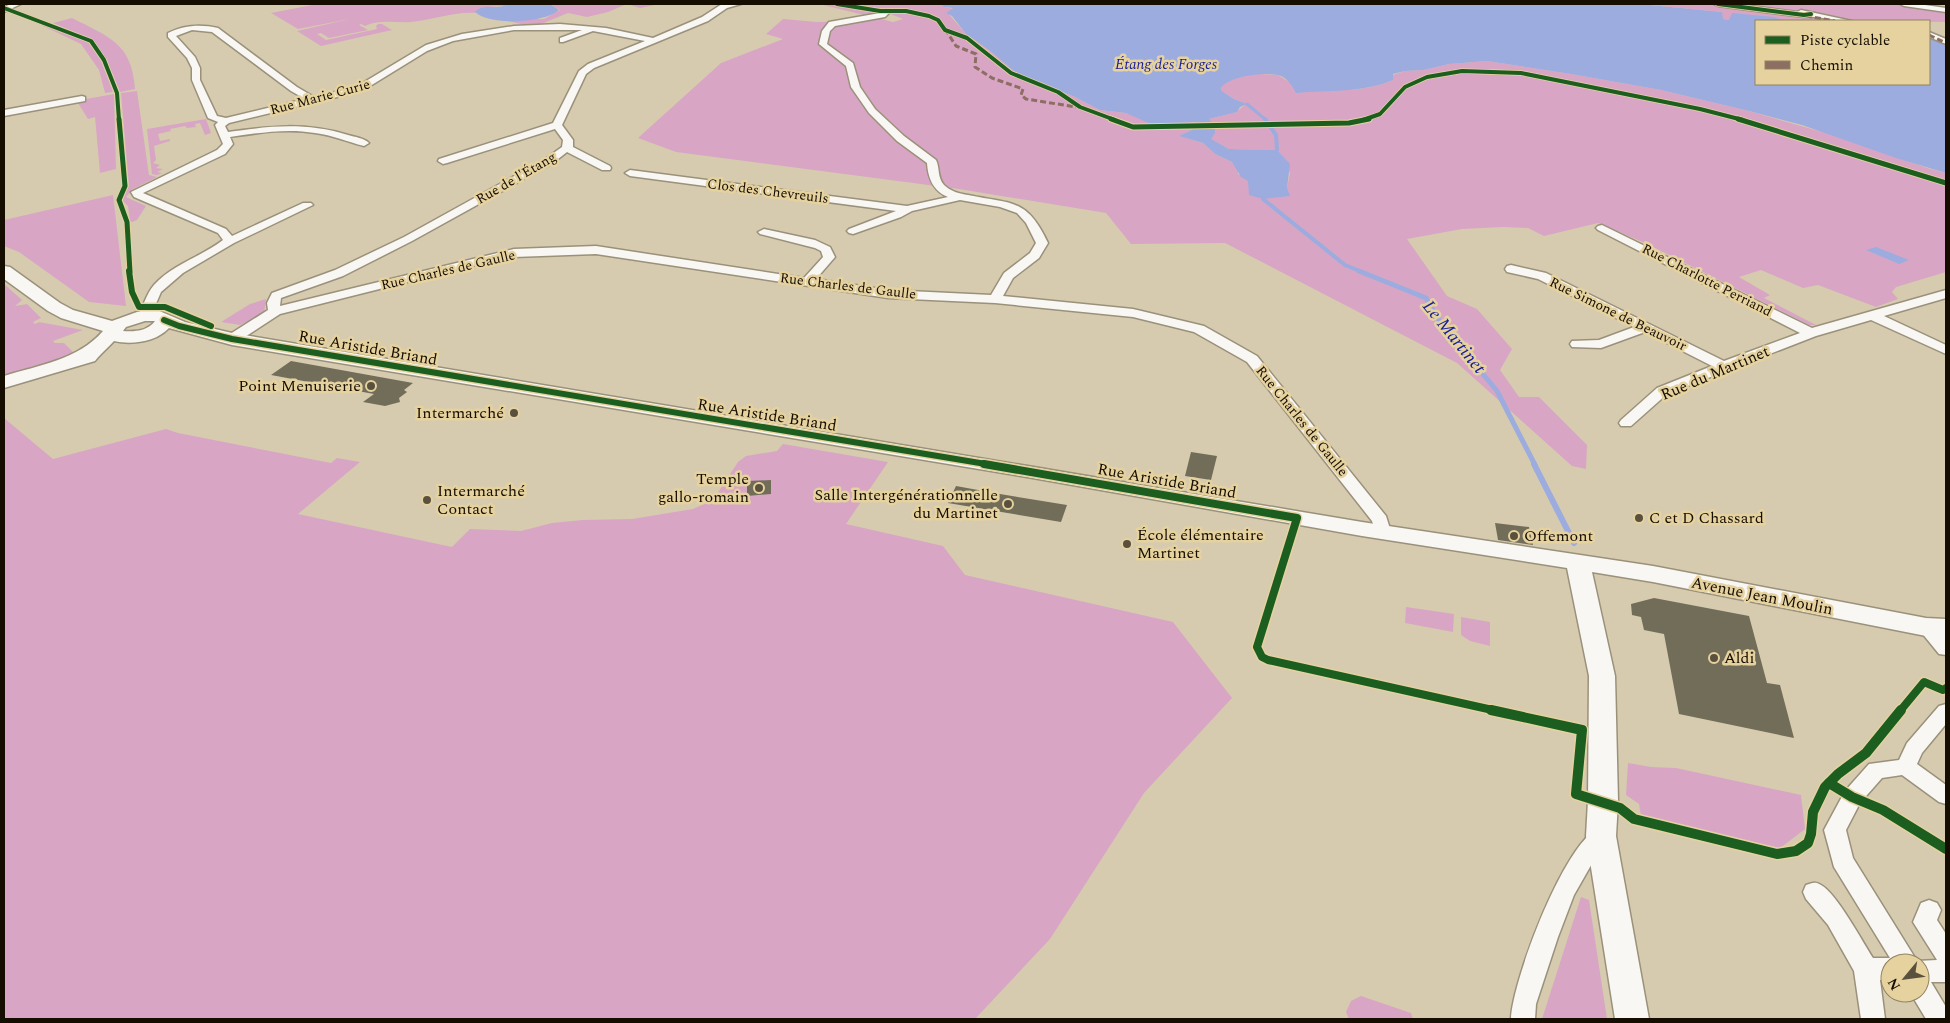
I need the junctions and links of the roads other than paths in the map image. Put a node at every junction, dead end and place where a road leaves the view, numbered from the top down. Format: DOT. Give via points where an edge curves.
graph roads {
  1 [pos="17,4"];
  2 [pos="737,4"];
  3 [pos="1718,4"];
  4 [pos="1762,4"];
  5 [pos="1904,4"];
  6 [pos="5,8"];
  7 [pos="1946,10"];
  8 [pos="884,13"];
  9 [pos="1811,14"];
  10 [pos="1843,20"];
  11 [pos="594,28"];
  12 [pos="1930,34"];
  13 [pos="563,40"];
  14 [pos="652,40"];
  15 [pos="1946,42"];
  16 [pos="82,99"];
  17 [pos="313,100"];
  18 [pos="6,110"];
  19 [pos="226,121"];
  20 [pos="557,125"];
  21 [pos="225,135"];
  22 [pos="364,143"];
  23 [pos="566,148"];
  24 [pos="443,161"];
  25 [pos="606,168"];
  26 [pos="630,173"];
  27 [pos="958,198"];
  28 [pos="307,205"];
  29 [pos="907,210"];
  30 [pos="1602,228"];
  31 [pos="853,231"];
  32 [pos="764,232"];
  33 [pos="230,240"];
  34 [pos="4,260"];
  35 [pos="1511,269"];
  36 [pos="4,271"];
  37 [pos="807,282"];
  38 [pos="154,291"];
  39 [pos="1946,294"];
  40 [pos="995,298"];
  41 [pos="275,311"];
  42 [pos="1872,315"];
  43 [pos="138,316"];
  44 [pos="163,318"];
  45 [pos="1646,327"];
  46 [pos="113,332"];
  47 [pos="1811,333"];
  48 [pos="144,335"];
  49 [pos="232,339"];
  50 [pos="1578,344"];
  51 [pos="1946,350"];
  52 [pos="73,362"];
  53 [pos="1724,366"];
  54 [pos="4,382"];
  55 [pos="1626,423"];
  56 [pos="1383,532"];
  57 [pos="1578,564"];
  58 [pos="1936,627"];
  59 [pos="1946,649"];
  60 [pos="1946,711"];
  61 [pos="1906,767"];
  62 [pos="1946,796"];
  63 [pos="1601,836"];
  64 [pos="1814,892"];
  65 [pos="1929,910"];
  66 [pos="1900,953"];
  67 [pos="1946,953"];
  68 [pos="1878,969"];
  69 [pos="1930,971"];
  70 [pos="1946,971"];
  71 [pos="1930,1002"];
  72 [pos="1523,1019"];
  73 [pos="1632,1019"];
  74 [pos="1873,1019"];
  75 [pos="1940,1019"];
  1 -- 6 [label="street"];
  2 -- 14 [label="street, Rue de l'Étang" via="725,6 705,19"];
  3 -- 9 [label="street"];
  4 -- 9 [label="street"];
  5 -- 7 [label="street"];
  8 -- 27 [label="street" via="832,24 826,31 823,44 847,61 853,70 856,90 888,127 932,162 934,178 939,186"];
  9 -- 10 [label="street"];
  11 -- 13 [label="street"];
  11 -- 14 [label="street, Rue Marie Curie"];
  11 -- 17 [label="street, Rue Marie Curie" via="526,27 452,39 425,48 374,83"];
  12 -- 15 [label="street"];
  14 -- 20 [label="street, Rue de l'Étang" via="582,73"];
  16 -- 18 [label="street"];
  17 -- 19 [label="street, Rue Marie Curie"];
  17 -- 19 [label="street" via="215,30 195,28 171,35 191,57 196,68 196,80 213,118"];
  19 -- 21 [label="street" via="220,125"];
  20 -- 23 [label="street, Rue de l'Étang" via="568,140"];
  20 -- 24 [label="street"];
  21 -- 22 [label="street" via="301,128 331,132"];
  21 -- 33 [label="street" via="228,144 221,152 136,192 222,231"];
  23 -- 25 [label="street"];
  23 -- 41 [label="street, Rue de l'Étang" via="549,161 408,239 339,273 276,296"];
  26 -- 29 [label="street, Clos des Chevreuils"];
  27 -- 29 [label="street, Clos des Chevreuils"];
  27 -- 40 [label="street" via="998,203 1020,210 1033,222 1042,243 1035,255 1008,276"];
  28 -- 33 [label="street"];
  29 -- 31 [label="street, Clos des Chevreuils"];
  30 -- 47 [label="street, Rue Charlotte Perriand"];
  32 -- 37 [label="street" via="816,243 826,249 829,257"];
  33 -- 38 [label="street"];
  34 -- 43 [label="street" via="74,306 106,316"];
  35 -- 45 [label="street, Rue Simone de Beauvoir" via="1542,276"];
  36 -- 46 [label="street" via="54,307 72,316 106,325"];
  37 -- 40 [label="street, Rue Charles de Gaulle" via="888,294"];
  37 -- 41 [label="street, Rue Charles de Gaulle" via="596,250 514,253"];
  38 -- 43 [label="street" via="147,312"];
  38 -- 44 [label="street"];
  39 -- 42 [label="street, Rue du Martinet"];
  40 -- 56 [label="street, Rue Charles de Gaulle" via="1133,313 1199,329 1252,359 1380,520"];
  41 -- 49 [label="street, Rue Charles de Gaulle"];
  42 -- 47 [label="street, Rue du Martinet"];
  42 -- 51 [label="street"];
  43 -- 44 [label="street, Rue Aristide Briand"];
  43 -- 46 [label="street" via="120,323"];
  44 -- 48 [label="street" via="161,326"];
  44 -- 49 [label="street, Rue Aristide Briand" via="179,326"];
  45 -- 50 [label="street" via="1601,344"];
  45 -- 53 [label="street, Rue Simone de Beauvoir"];
  46 -- 48 [label="street, Rue Aristide Briand" via="123,337"];
  46 -- 52 [label="street" via="98,348"];
  47 -- 53 [label="street, Rue du Martinet"];
  48 -- 49 [label="street, Rue Aristide Briand" via="185,334"];
  48 -- 52 [label="street"];
  49 -- 56 [label="street, Rue Aristide Briand"];
  52 -- 54 [label="street"];
  53 -- 55 [label="street, Rue du Martinet" via="1662,391"];
  56 -- 57 [label="street, Rue Aristide Briand"];
  57 -- 58 [label="street, Avenue Jean Moulin" via="1653,574"];
  57 -- 63 [label="street" via="1602,676"];
  58 -- 59 [label="street"];
  60 -- 61 [label="street" via="1914,749"];
  61 -- 62 [label="street"];
  61 -- 66 [label="street" via="1876,770 1852,797 1835,830 1842,860"];
  63 -- 72 [label="street" via="1587,851 1566,885 1524,1004"];
  63 -- 73 [label="street"];
  64 -- 68 [label="street"];
  65 -- 67 [label="street" via="1925,922"];
  68 -- 74 [label="street"];
  69 -- 70 [label="street"];
  71 -- 75 [label="street"];
}
